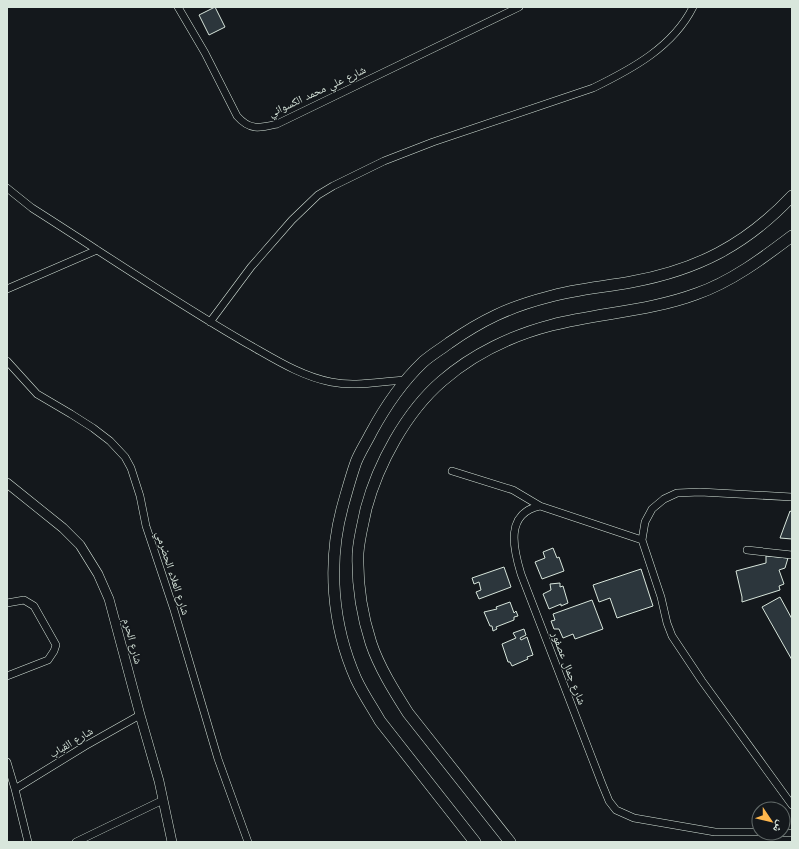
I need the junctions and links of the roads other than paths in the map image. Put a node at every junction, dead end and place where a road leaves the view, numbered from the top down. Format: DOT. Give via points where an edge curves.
graph roads {
  1 [pos="520,7"];
  2 [pos="693,7"];
  3 [pos="180,8"];
  4 [pos="7,188"];
  5 [pos="792,196"];
  6 [pos="792,236"];
  7 [pos="97,250"];
  8 [pos="7,289"];
  9 [pos="210,322"];
  10 [pos="7,361"];
  11 [pos="406,380"];
  12 [pos="452,471"];
  13 [pos="7,483"];
  14 [pos="792,497"];
  15 [pos="540,506"];
  16 [pos="642,540"];
  17 [pos="747,550"];
  18 [pos="792,555"];
  19 [pos="7,603"];
  20 [pos="7,676"];
  21 [pos="140,714"];
  22 [pos="7,762"];
  23 [pos="16,789"];
  24 [pos="163,800"];
  25 [pos="792,805"];
  26 [pos="751,832"];
  27 [pos="28,842"];
  28 [pos="76,842"];
  29 [pos="172,842"];
  30 [pos="248,842"];
  31 [pos="476,842"];
  32 [pos="510,842"];
  1 -- 3 [label="street, شارع علي محمد الكسواني" via="277,124 261,128 249,126 237,116"];
  2 -- 9 [label="street" via="686,20 662,46 617,77 587,90 384,161 318,195 292,220 251,267"];
  4 -- 7 [label="street" via="32,208"];
  5 -- 11 [label="main road" via="754,231 720,254 666,275 549,296 508,310 464,332 424,361"];
  6 -- 32 [label="main road" via="745,269 698,294 652,306 552,325 489,349 459,368 426,397 396,439 383,464 371,492 361,529 358,553 360,592 371,642 395,693 408,713"];
  7 -- 8 [label="street"];
  7 -- 9 [label="street"];
  9 -- 11 [label="street" via="293,369 322,380 358,385"];
  10 -- 30 [label="street, شارع العلاء الحضرمي" via="37,394 110,441 125,457 131,468 146,526 218,759"];
  11 -- 31 [label="main road" via="386,406 357,460 340,514 334,572 339,629 354,674 370,704 399,746"];
  12 -- 15 [label="street" via="513,490"];
  13 -- 21 [label="street, شارع الحرم" via="80,545 98,574 109,599"];
  14 -- 16 [label="street" via="677,493 652,509 645,522"];
  15 -- 16 [label="street"];
  15 -- 26 [label="street, شارع جمال عصفور" via="532,507 519,518 514,532 515,550 540,623 609,801 616,810 634,818 715,832"];
  16 -- 25 [label="street" via="672,636"];
  17 -- 18 [label="street"];
  19 -- 20 [label="street" via="24,600 34,606 56,645 48,660"];
  21 -- 23 [label="street, شارع القباب"];
  21 -- 24 [label="street, شارع الحرم"];
  22 -- 23 [label="street"];
  23 -- 27 [label="street"];
  24 -- 28 [label="street"];
  24 -- 29 [label="street, شارع الحرم"];
}
